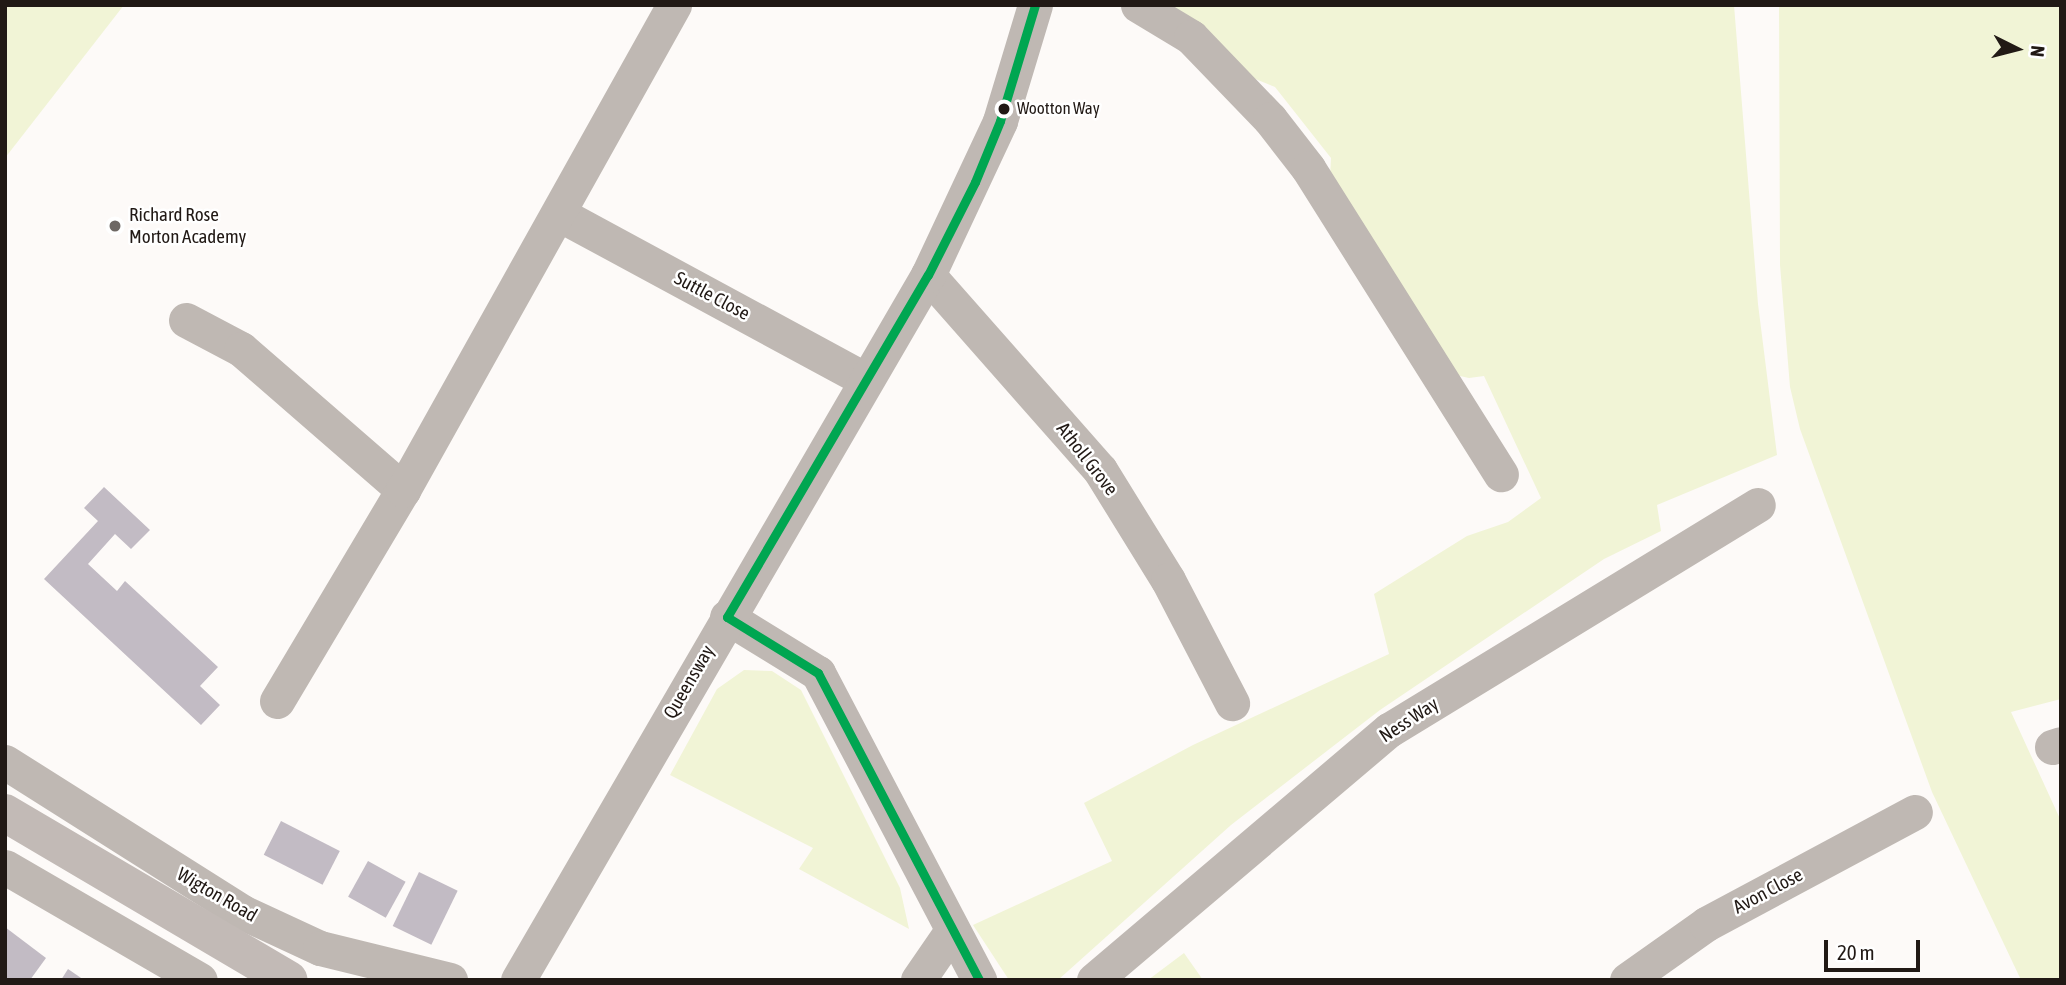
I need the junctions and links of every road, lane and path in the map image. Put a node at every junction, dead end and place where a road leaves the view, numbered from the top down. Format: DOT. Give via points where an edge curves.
graph roads {
  1 [pos="674,5"];
  2 [pos="1035,5"];
  3 [pos="1138,5"];
  4 [pos="559,214"];
  5 [pos="928,275"];
  6 [pos="186,320"];
  7 [pos="864,379"];
  8 [pos="1501,474"];
  9 [pos="403,490"];
  10 [pos="1758,505"];
  11 [pos="727,617"];
  12 [pos="277,701"];
  13 [pos="1232,703"];
  14 [pos="5,762"];
  15 [pos="1915,812"];
  16 [pos="5,813"];
  17 [pos="5,867"];
  18 [pos="951,932"];
  19 [pos="200,980"];
  20 [pos="289,980"];
  21 [pos="450,980"];
  22 [pos="518,980"];
  23 [pos="918,980"];
  24 [pos="979,980"];
  25 [pos="1094,980"];
  26 [pos="1627,980"];
  1 -- 4 [label="street"];
  2 -- 5 [label="street, Queensway" via="1000,121"];
  3 -- 8 [label="street" via="1191,37 1270,119 1373,265"];
  4 -- 7 [label="street, Suttle Close"];
  4 -- 9 [label="street"];
  5 -- 7 [label="street, Queensway"];
  5 -- 13 [label="street, Atholl Grove" via="1100,470 1168,580"];
  6 -- 9 [label="street" via="241,349"];
  7 -- 11 [label="street, Queensway"];
  9 -- 12 [label="street"];
  10 -- 25 [label="street, Ness Way" via="1389,730"];
  11 -- 18 [label="street" via="818,673 888,801"];
  11 -- 22 [label="street, Queensway"];
  14 -- 21 [label="street, Wigton Road" via="242,912 320,948"];
  15 -- 26 [label="street, Avon Close" via="1706,924"];
  16 -- 20 [label="main road, Wigton Road"];
  17 -- 19 [label="street"];
  18 -- 23 [label="street"];
  18 -- 24 [label="street"];
}
